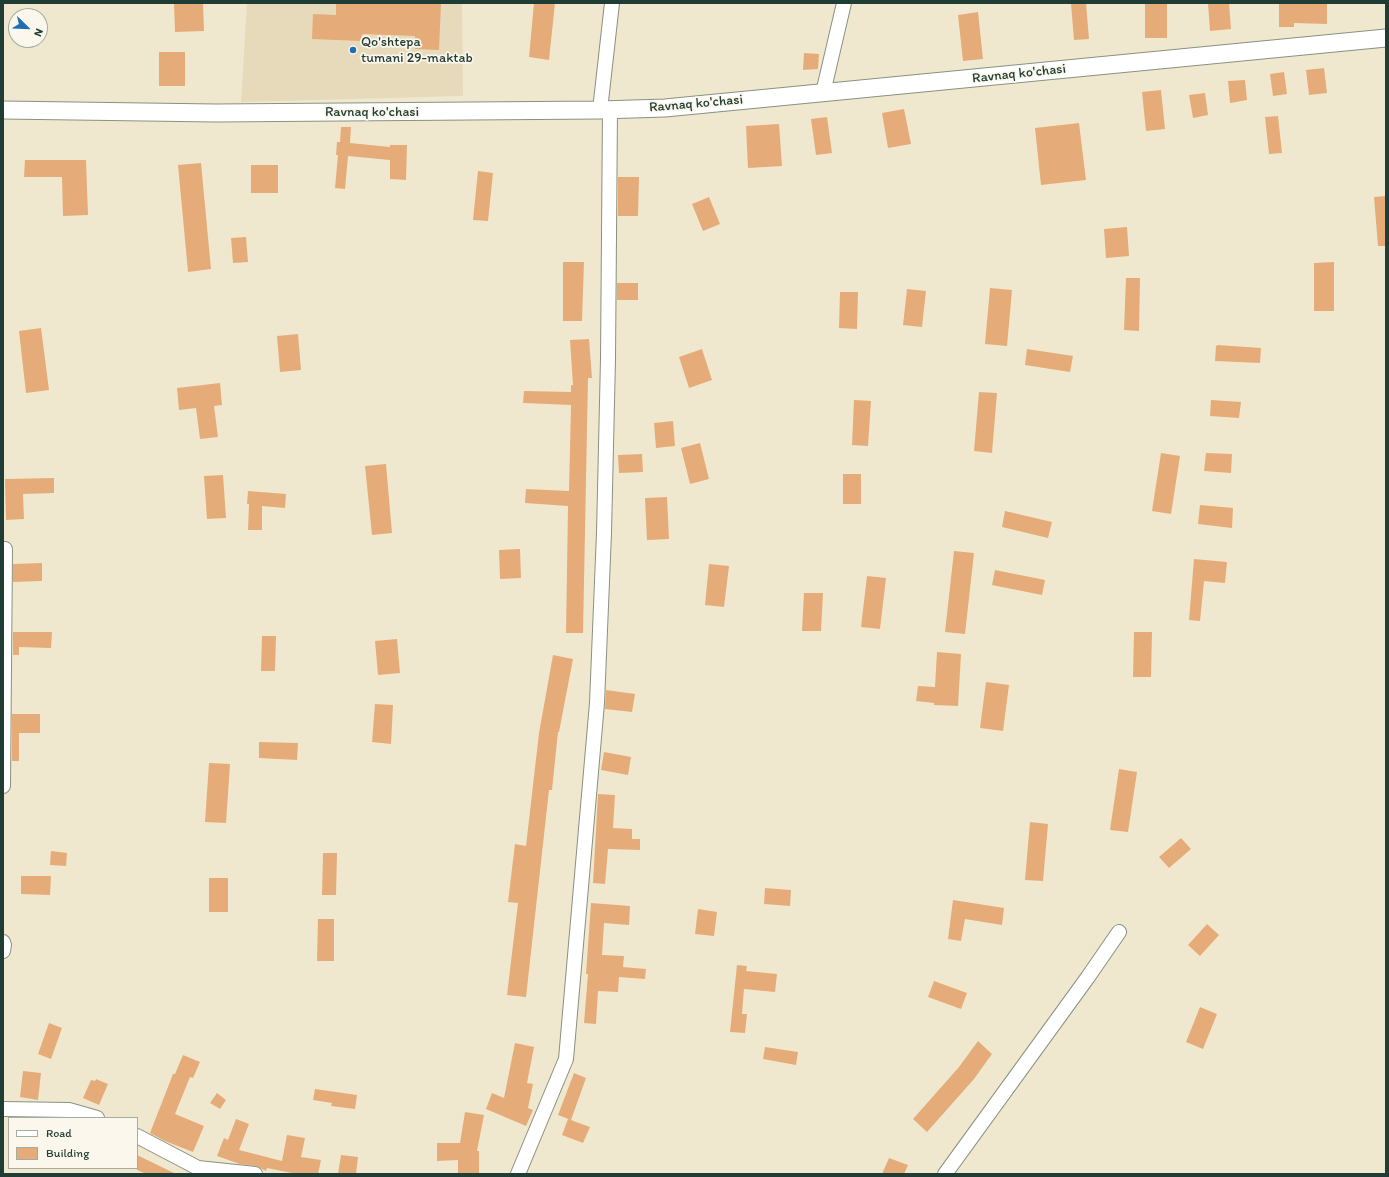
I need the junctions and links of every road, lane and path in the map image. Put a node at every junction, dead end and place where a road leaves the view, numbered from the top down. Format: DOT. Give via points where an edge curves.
graph roads {
  1 [pos="612,3"];
  2 [pos="844,3"];
  3 [pos="1386,38"];
  4 [pos="823,93"];
  5 [pos="3,110"];
  6 [pos="605,110"];
  7 [pos="5,549"];
  8 [pos="3,786"];
  9 [pos="1119,932"];
  10 [pos="3,942"];
  11 [pos="3,951"];
  12 [pos="3,1109"];
  13 [pos="94,1117"];
  14 [pos="138,1137"];
  15 [pos="255,1174"];
  16 [pos="518,1174"];
  17 [pos="945,1174"];
  1 -- 6 [label="street"];
  2 -- 4 [label="street"];
  3 -- 4 [label="street, Ravnaq ko'chasi"];
  4 -- 6 [label="street, Ravnaq ko'chasi" via="665,108"];
  5 -- 6 [label="street, Ravnaq ko'chasi" via="216,113"];
  6 -- 16 [label="street" via="608,359 597,703 566,1059"];
  7 -- 8 [label="street"];
  9 -- 17 [label="street"];
  10 -- 11 [label="street"];
  12 -- 13 [label="street" via="69,1110"];
  14 -- 15 [label="street" via="198,1168"];
}
